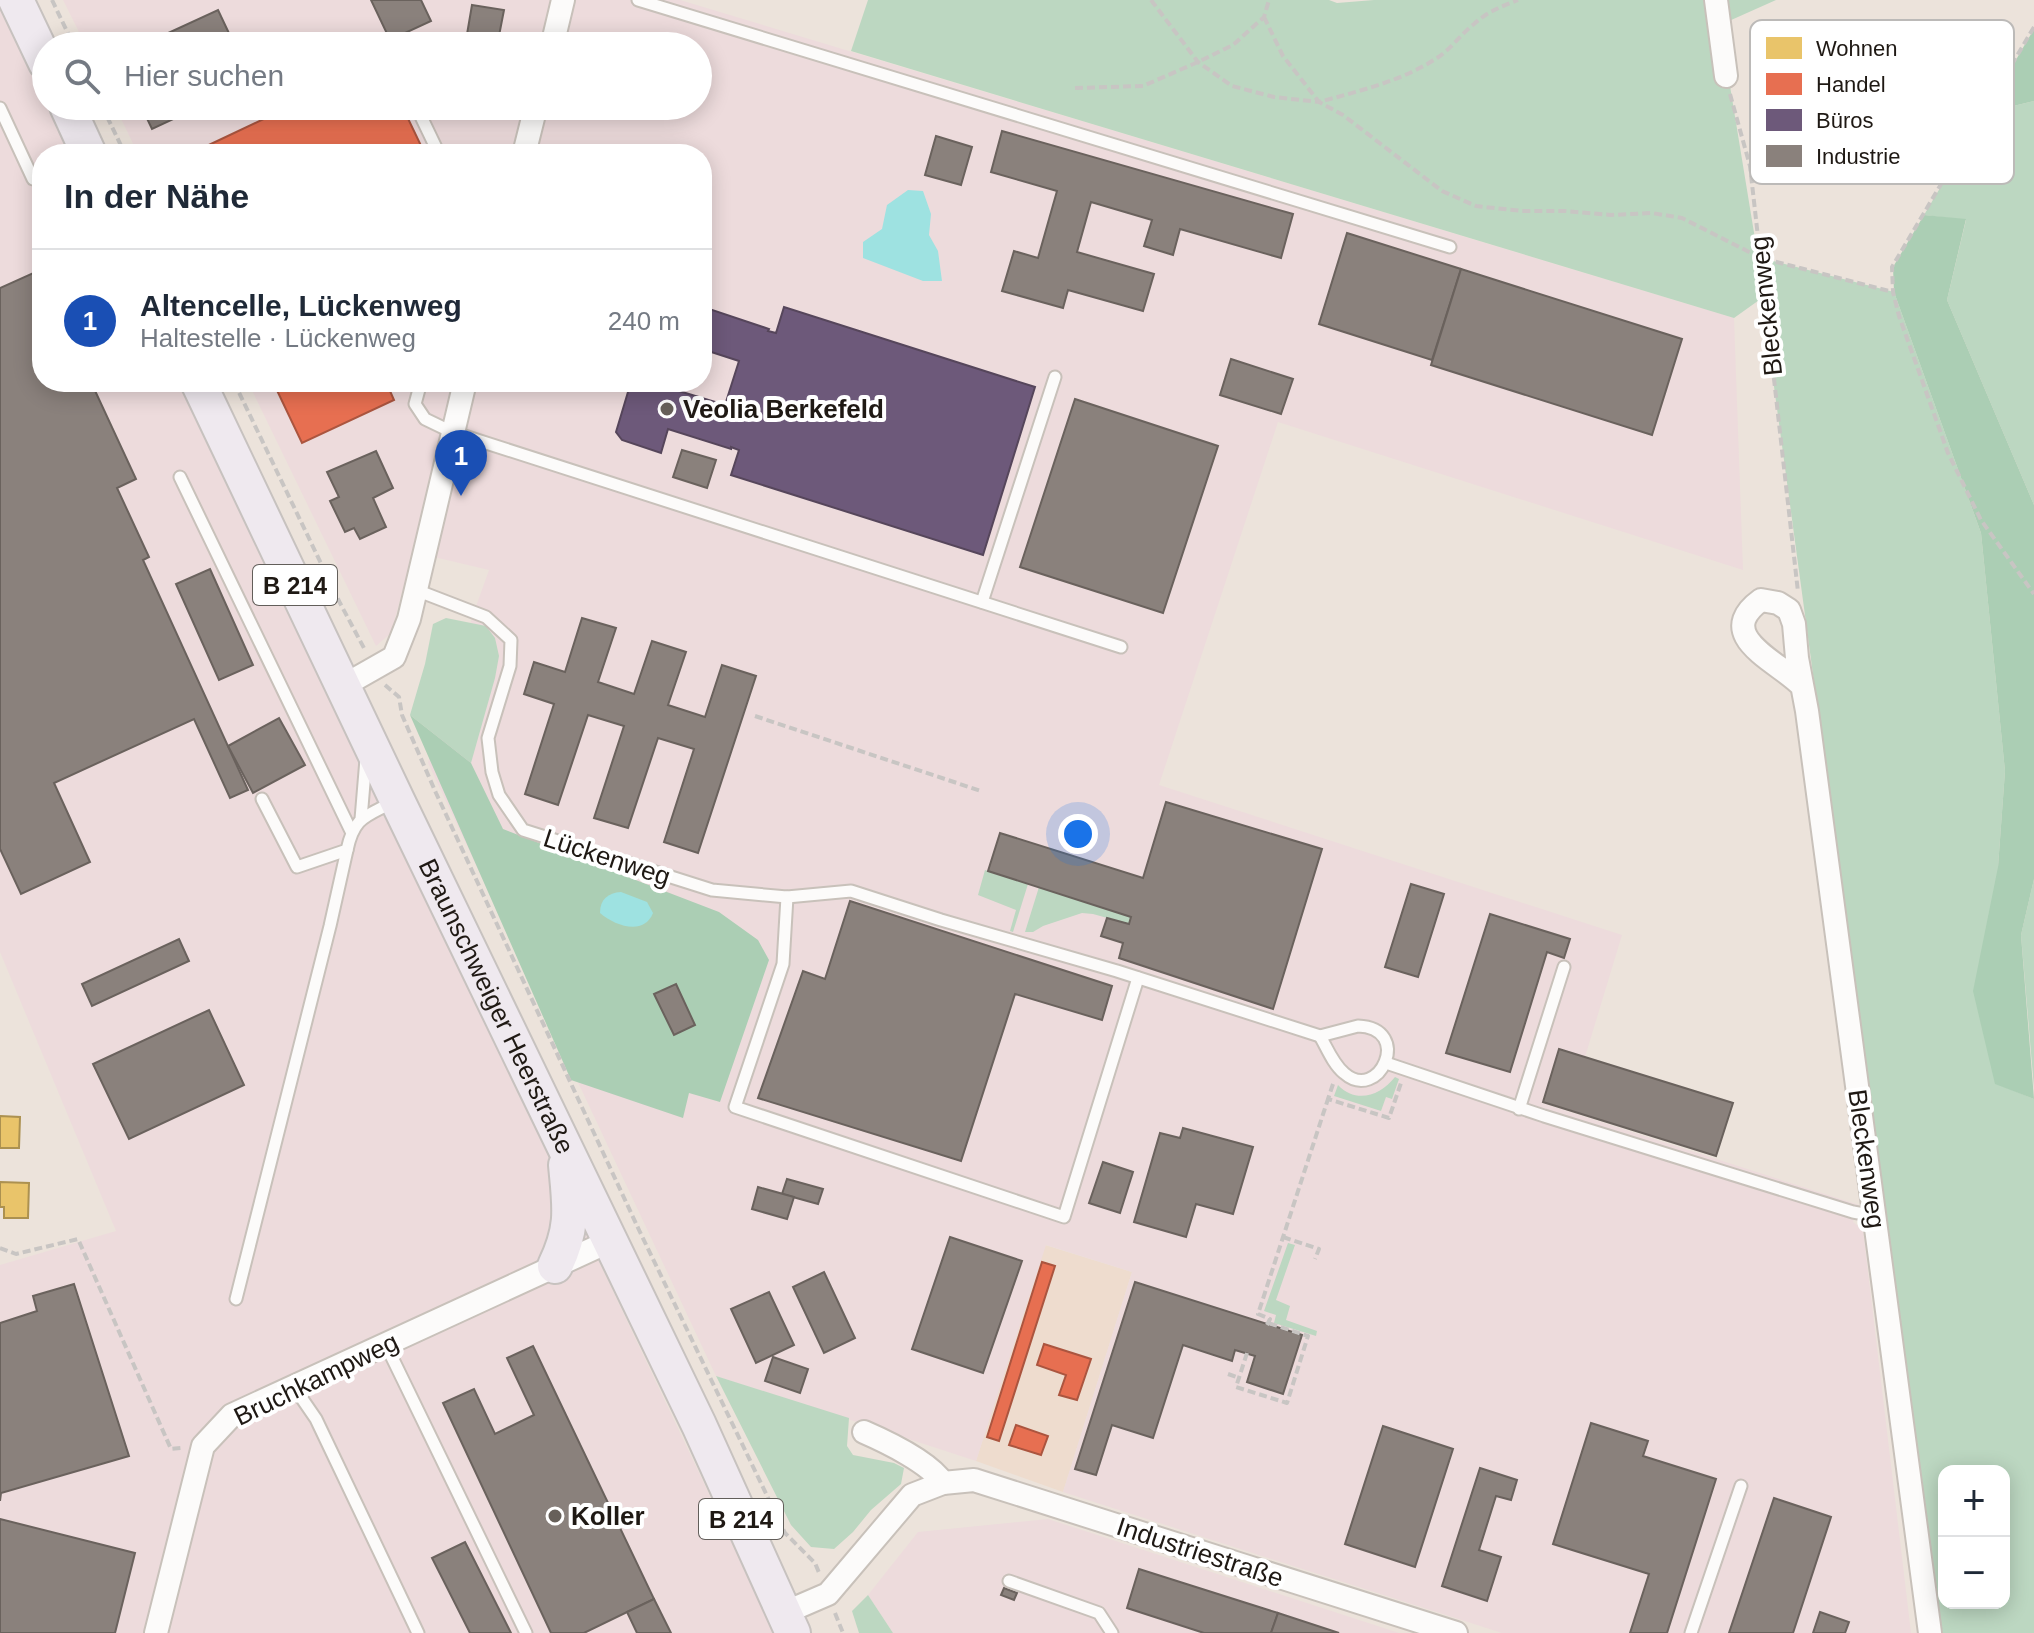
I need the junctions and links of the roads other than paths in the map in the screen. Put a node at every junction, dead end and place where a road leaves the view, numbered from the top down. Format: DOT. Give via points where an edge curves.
graph roads {
  1 [pos="16,0"];
  2 [pos="563,0"];
  3 [pos="638,0"];
  4 [pos="1716,0"];
  5 [pos="555,32"];
  6 [pos="32,34"];
  7 [pos="1726,76"];
  8 [pos="0,108"];
  9 [pos="73,120"];
  10 [pos="423,120"];
  11 [pos="532,120"];
  12 [pos="84,144"];
  13 [pos="434,144"];
  14 [pos="526,144"];
  15 [pos="32,177"];
  16 [pos="1450,247"];
  17 [pos="1055,377"];
  18 [pos="203,392"];
  19 [pos="418,392"];
  20 [pos="462,392"];
  21 [pos="452,432"];
  22 [pos="180,477"];
  23 [pos="416,590"];
  24 [pos="982,602"];
  25 [pos="1121,647"];
  26 [pos="343,686"];
  27 [pos="1802,686"];
  28 [pos="368,738"];
  29 [pos="262,799"];
  30 [pos="397,800"];
  31 [pos="361,819"];
  32 [pos="351,831"];
  33 [pos="347,850"];
  34 [pos="787,897"];
  35 [pos="1564,967"];
  36 [pos="1138,978"];
  37 [pos="1320,1036"];
  38 [pos="1386,1063"];
  39 [pos="1519,1109"];
  40 [pos="564,1145"];
  41 [pos="1875,1216"];
  42 [pos="610,1241"];
  43 [pos="555,1266"];
  44 [pos="236,1299"];
  45 [pos="386,1345"];
  46 [pos="294,1387"];
  47 [pos="864,1432"];
  48 [pos="943,1483"];
  49 [pos="1741,1486"];
  50 [pos="1009,1581"];
  51 [pos="788,1623"];
  52 [pos="156,1633"];
  53 [pos="418,1633"];
  54 [pos="526,1633"];
  55 [pos="1112,1633"];
  56 [pos="1456,1633"];
  57 [pos="1691,1633"];
  58 [pos="1930,1633"];
  1 -- 6 [label="main road"];
  2 -- 5 [label="street"];
  3 -- 16 [label="lane"];
  4 -- 7 [label="street"];
  8 -- 15 [label="lane"];
  9 -- 12 [label="main road"];
  10 -- 13 [label="lane"];
  11 -- 14 [label="street"];
  17 -- 24 [label="lane"];
  18 -- 26 [label="main road, Braunschweiger Heerstraße / B 214"];
  19 -- 21 [label="lane" via="415,404 425,419"];
  20 -- 21 [label="street"];
  21 -- 23 [label="street"];
  21 -- 24 [label="lane"];
  22 -- 32 [label="lane"];
  23 -- 26 [label="street" via="394,657"];
  23 -- 34 [label="lane, Lückenweg" via="486,617 511,640 510,666 488,738 499,795 523,830 712,890"];
  24 -- 25 [label="lane"];
  26 -- 28 [label="main road, Braunschweiger Heerstraße / B 214"];
  27 -- 27 [label="street, Bleckenweg" via="1748,642 1743,625 1748,609 1761,600 1794,605"];
  27 -- 41 [label="street, Bleckenweg"];
  28 -- 30 [label="main road, Braunschweiger Heerstraße / B 214"];
  28 -- 31 [label="lane"];
  29 -- 33 [label="lane" via="297,867"];
  30 -- 31 [label="lane"];
  30 -- 40 [label="main road, Braunschweiger Heerstraße / B 214"];
  31 -- 32 [label="lane"];
  32 -- 33 [label="lane"];
  33 -- 44 [label="lane"];
  34 -- 36 [label="lane" via="851,891"];
  34 -- 36 [label="lane" via="783,964 735,1107 1064,1217"];
  35 -- 39 [label="lane"];
  36 -- 37 [label="lane"];
  37 -- 38 [label="lane" via="1351,1078 1375,1076"];
  37 -- 38 [label="lane" via="1367,1026 1383,1037"];
  38 -- 39 [label="lane"];
  39 -- 41 [label="lane"];
  40 -- 42 [label="main road, Braunschweiger Heerstraße / B 214"];
  40 -- 43 [label="main road" via="570,1227"];
  41 -- 58 [label="street, Bleckenweg"];
  42 -- 43 [label="street, Bruchkampweg"];
  42 -- 51 [label="main road, Braunschweiger Heerstraße / B 214"];
  43 -- 45 [label="street, Bruchkampweg"];
  45 -- 46 [label="street, Bruchkampweg"];
  45 -- 54 [label="lane"];
  46 -- 52 [label="street, Bruchkampweg" via="232,1415 203,1446"];
  46 -- 53 [label="lane" via="316,1419"];
  47 -- 48 [label="street" via="895,1446"];
  48 -- 51 [label="street, Industriestraße" via="912,1495 828,1594"];
  48 -- 56 [label="street, Industriestraße" via="974,1480"];
  49 -- 57 [label="lane"];
  50 -- 55 [label="lane" via="1099,1613"];
}
